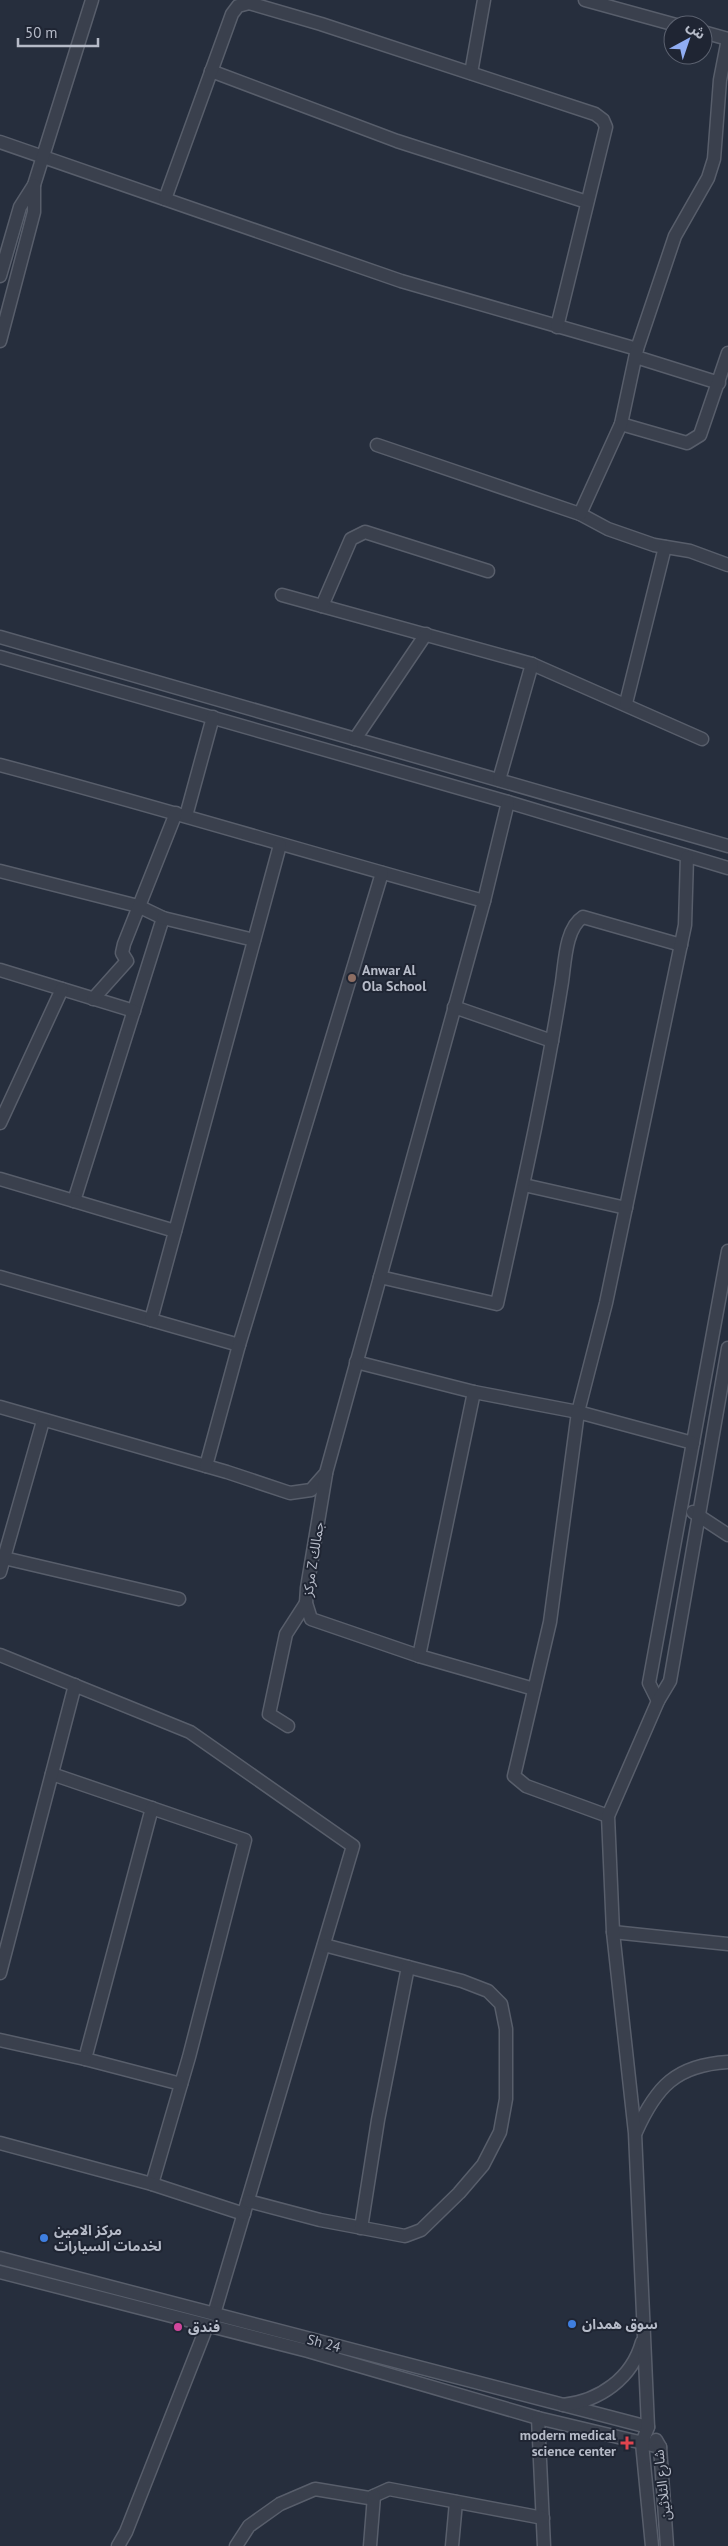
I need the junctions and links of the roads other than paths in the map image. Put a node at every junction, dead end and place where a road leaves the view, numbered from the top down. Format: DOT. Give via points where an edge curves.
graph roads {
  1 [pos="92,0"];
  2 [pos="484,0"];
  3 [pos="585,0"];
  4 [pos="663,21"];
  5 [pos="713,35"];
  6 [pos="728,39"];
  7 [pos="211,71"];
  8 [pos="471,73"];
  9 [pos="0,142"];
  10 [pos="44,157"];
  11 [pos="34,185"];
  12 [pos="165,199"];
  13 [pos="588,202"];
  14 [pos="0,276"];
  15 [pos="557,327"];
  16 [pos="0,341"];
  17 [pos="636,353"];
  18 [pos="728,353"];
  19 [pos="718,383"];
  20 [pos="621,424"];
  21 [pos="377,445"];
  22 [pos="580,514"];
  23 [pos="666,547"];
  24 [pos="728,565"];
  25 [pos="488,571"];
  26 [pos="282,595"];
  27 [pos="322,606"];
  28 [pos="426,634"];
  29 [pos="0,637"];
  30 [pos="0,657"];
  31 [pos="532,664"];
  32 [pos="626,704"];
  33 [pos="213,717"];
  34 [pos="355,739"];
  35 [pos="702,739"];
  36 [pos="0,766"];
  37 [pos="499,780"];
  38 [pos="508,802"];
  39 [pos="181,814"];
  40 [pos="280,845"];
  41 [pos="728,846"];
  42 [pos="687,856"];
  43 [pos="728,868"];
  44 [pos="0,871"];
  45 [pos="382,873"];
  46 [pos="484,901"];
  47 [pos="138,906"];
  48 [pos="163,918"];
  49 [pos="254,940"];
  50 [pos="681,945"];
  51 [pos="0,970"];
  52 [pos="62,989"];
  53 [pos="93,998"];
  54 [pos="454,1008"];
  55 [pos="134,1011"];
  56 [pos="552,1041"];
  57 [pos="0,1124"];
  58 [pos="0,1179"];
  59 [pos="524,1185"];
  60 [pos="74,1201"];
  61 [pos="626,1208"];
  62 [pos="175,1231"];
  63 [pos="728,1251"];
  64 [pos="0,1277"];
  65 [pos="380,1277"];
  66 [pos="151,1320"];
  67 [pos="239,1345"];
  68 [pos="728,1348"];
  69 [pos="356,1362"];
  70 [pos="726,1364"];
  71 [pos="474,1392"];
  72 [pos="0,1407"];
  73 [pos="578,1412"];
  74 [pos="43,1421"];
  75 [pos="693,1444"];
  76 [pos="206,1466"];
  77 [pos="326,1473"];
  78 [pos="681,1505"];
  79 [pos="698,1515"];
  80 [pos="728,1535"];
  81 [pos="4,1558"];
  82 [pos="0,1572"];
  83 [pos="180,1599"];
  84 [pos="306,1603"];
  85 [pos="0,1654"];
  86 [pos="420,1656"];
  87 [pos="76,1685"];
  88 [pos="534,1689"];
  89 [pos="658,1701"];
  90 [pos="288,1726"];
  91 [pos="52,1774"];
  92 [pos="152,1808"];
  93 [pos="608,1816"];
  94 [pos="5,1932"];
  95 [pos="613,1932"];
  96 [pos="728,1944"];
  97 [pos="324,1946"];
  98 [pos="408,1967"];
  99 [pos="0,1973"];
  100 [pos="0,2040"];
  101 [pos="85,2059"];
  102 [pos="728,2062"];
  103 [pos="180,2084"];
  104 [pos="635,2133"];
  105 [pos="0,2143"];
  106 [pos="152,2184"];
  107 [pos="248,2201"];
  108 [pos="244,2214"];
  109 [pos="361,2228"];
  110 [pos="0,2258"];
  111 [pos="0,2272"];
  112 [pos="214,2314"];
  113 [pos="207,2326"];
  114 [pos="644,2334"];
  115 [pos="560,2406"];
  116 [pos="538,2418"];
  117 [pos="648,2428"];
  118 [pos="642,2443"];
  119 [pos="660,2447"];
  120 [pos="374,2496"];
  121 [pos="456,2502"];
  122 [pos="543,2518"];
  123 [pos="118,2546"];
  124 [pos="236,2546"];
  125 [pos="370,2546"];
  126 [pos="452,2546"];
  127 [pos="544,2546"];
  128 [pos="652,2546"];
  129 [pos="667,2546"];
  1 -- 10 [label="street"];
  2 -- 8 [label="street"];
  3 -- 4 [label="street"];
  5 -- 6 [label="street"];
  6 -- 17 [label="street" via="720,80 714,159 708,178 675,236"];
  7 -- 8 [label="street" via="232,14 238,6 249,3"];
  7 -- 12 [label="street"];
  7 -- 13 [label="street" via="397,141"];
  8 -- 13 [label="street" via="595,114 603,120 606,127"];
  9 -- 10 [label="street"];
  10 -- 11 [label="street"];
  10 -- 12 [label="street"];
  11 -- 14 [label="street" via="20,206"];
  11 -- 16 [label="street" via="34,212"];
  12 -- 15 [label="street" via="400,282"];
  13 -- 15 [label="street"];
  15 -- 17 [label="street"];
  17 -- 19 [label="street"];
  17 -- 20 [label="street"];
  18 -- 19 [label="street"];
  19 -- 20 [label="street" via="700,435 692,441 687,443"];
  20 -- 22 [label="street"];
  21 -- 22 [label="street"];
  22 -- 23 [label="street" via="608,529"];
  23 -- 24 [label="street" via="690,551"];
  23 -- 32 [label="street"];
  25 -- 27 [label="street" via="364,532 351,539"];
  26 -- 27 [label="street"];
  27 -- 28 [label="street"];
  28 -- 31 [label="street"];
  28 -- 34 [label="street"];
  29 -- 34 [label="street"];
  30 -- 33 [label="street"];
  31 -- 32 [label="street"];
  31 -- 37 [label="street"];
  32 -- 35 [label="street"];
  33 -- 38 [label="street"];
  33 -- 39 [label="street"];
  34 -- 37 [label="street"];
  36 -- 39 [label="street"];
  37 -- 41 [label="street"];
  38 -- 42 [label="street"];
  38 -- 46 [label="street, مركز Z جمالك"];
  39 -- 40 [label="street"];
  39 -- 47 [label="street"];
  40 -- 45 [label="street"];
  40 -- 49 [label="street"];
  42 -- 43 [label="street"];
  42 -- 50 [label="street" via="685,925"];
  44 -- 47 [label="street"];
  45 -- 46 [label="street"];
  45 -- 67 [label="street"];
  46 -- 54 [label="street, مركز Z جمالك"];
  47 -- 48 [label="street"];
  47 -- 53 [label="street" via="122,953 127,962"];
  48 -- 49 [label="street"];
  48 -- 55 [label="street"];
  49 -- 62 [label="street"];
  50 -- 56 [label="street" via="583,917 578,920 570,937"];
  50 -- 61 [label="street"];
  51 -- 52 [label="street"];
  52 -- 53 [label="street"];
  52 -- 57 [label="street"];
  53 -- 55 [label="street"];
  54 -- 56 [label="street"];
  54 -- 65 [label="street, مركز Z جمالك"];
  55 -- 60 [label="street"];
  56 -- 59 [label="street"];
  58 -- 60 [label="street"];
  59 -- 61 [label="street"];
  59 -- 65 [label="street" via="497,1304"];
  60 -- 62 [label="street"];
  61 -- 73 [label="street"];
  62 -- 66 [label="street"];
  63 -- 75 [label="street"];
  64 -- 66 [label="street"];
  65 -- 69 [label="street, مركز Z جمالك"];
  66 -- 67 [label="street"];
  67 -- 76 [label="street"];
  68 -- 70 [label="street"];
  69 -- 71 [label="street"];
  69 -- 77 [label="street, مركز Z جمالك"];
  70 -- 79 [label="street"];
  71 -- 73 [label="street"];
  71 -- 86 [label="street"];
  72 -- 74 [label="street"];
  73 -- 75 [label="street"];
  73 -- 88 [label="street" via="550,1622"];
  74 -- 76 [label="street"];
  74 -- 81 [label="street"];
  75 -- 78 [label="street"];
  76 -- 77 [label="street" via="290,1493 311,1490"];
  77 -- 84 [label="street, مركز Z جمالك"];
  78 -- 79 [label="street"];
  78 -- 89 [label="street" via="649,1684"];
  79 -- 80 [label="street"];
  79 -- 89 [label="street" via="670,1681"];
  81 -- 82 [label="street"];
  81 -- 83 [label="street"];
  84 -- 86 [label="street, مركز Z جمالك" via="311,1619"];
  84 -- 90 [label="street" via="286,1634 269,1714"];
  85 -- 87 [label="street"];
  86 -- 88 [label="street"];
  87 -- 91 [label="street"];
  87 -- 97 [label="street" via="190,1732 353,1846"];
  88 -- 93 [label="street" via="514,1776 526,1786"];
  89 -- 93 [label="street"];
  91 -- 92 [label="street"];
  91 -- 94 [label="street"];
  92 -- 101 [label="street"];
  92 -- 103 [label="street" via="245,1840"];
  93 -- 95 [label="street"];
  94 -- 99 [label="street"];
  95 -- 96 [label="street"];
  95 -- 104 [label="street"];
  97 -- 98 [label="street"];
  97 -- 107 [label="street"];
  98 -- 109 [label="street"];
  98 -- 109 [label="street" via="488,1991 501,2004 506,2029 506,2099 500,2132 483,2165 421,2230 405,2236"];
  100 -- 101 [label="street"];
  101 -- 103 [label="street"];
  102 -- 104 [label="street" via="694,2067 674,2078 654,2095"];
  103 -- 106 [label="street"];
  104 -- 114 [label="street"];
  105 -- 106 [label="street"];
  106 -- 108 [label="street"];
  107 -- 108 [label="street"];
  107 -- 109 [label="street"];
  108 -- 112 [label="street"];
  110 -- 112 [label="street, Sh 24"];
  111 -- 113 [label="street, Sh 24"];
  112 -- 115 [label="street, Sh 24"];
  113 -- 116 [label="street, Sh 24" via="308,2351"];
  113 -- 123 [label="street"];
  114 -- 115 [label="street" via="635,2359 619,2380 598,2396"];
  114 -- 117 [label="street"];
  115 -- 117 [label="street, Sh 24"];
  116 -- 118 [label="street, Sh 24"];
  116 -- 122 [label="street"];
  117 -- 118 [label="street, شارع الثلاثين"];
  117 -- 119 [label="street, شارع الثلاثين"];
  118 -- 119 [label="street, Sh 24"];
  118 -- 128 [label="street, شارع الثلاثين"];
  119 -- 129 [label="street, شارع الثلاثين"];
  120 -- 121 [label="street" via="389,2489"];
  120 -- 124 [label="street" via="369,2498 315,2488 280,2504 250,2526"];
  120 -- 125 [label="street"];
  121 -- 122 [label="street"];
  121 -- 126 [label="street"];
  122 -- 127 [label="street"];
}
